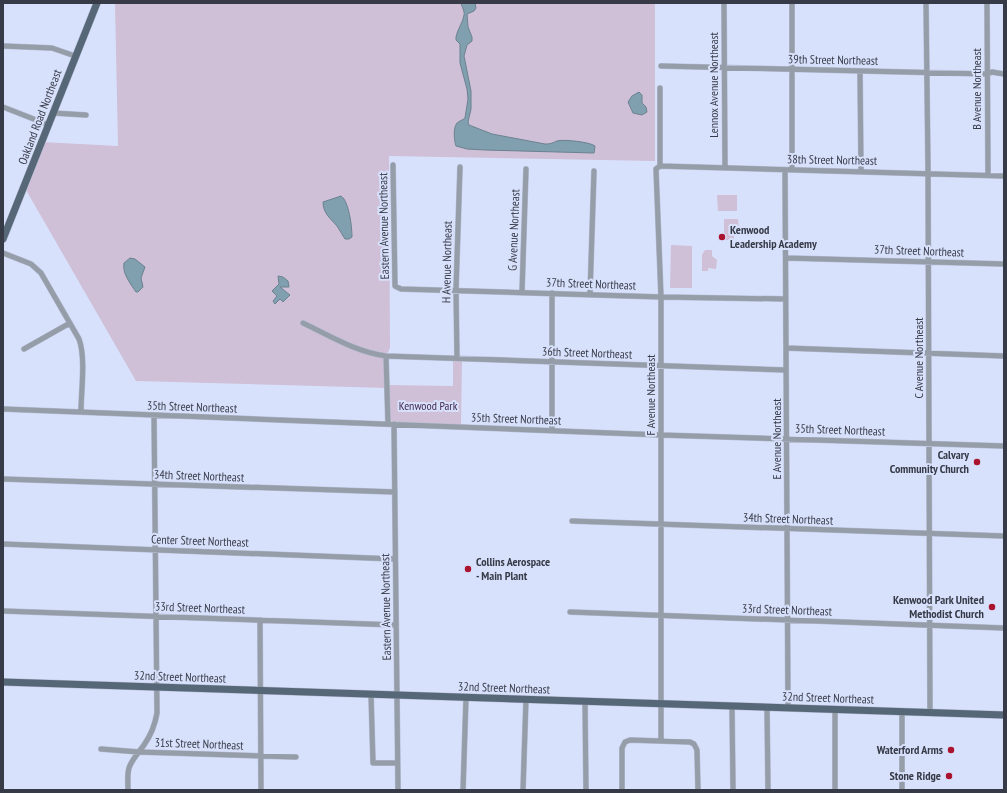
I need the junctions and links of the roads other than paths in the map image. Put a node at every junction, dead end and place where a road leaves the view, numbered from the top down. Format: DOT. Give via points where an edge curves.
graph roads {
  1 [pos="97,3"];
  2 [pos="724,3"];
  3 [pos="792,3"];
  4 [pos="926,3"];
  5 [pos="987,3"];
  6 [pos="3,46"];
  7 [pos="75,56"];
  8 [pos="661,66"];
  9 [pos="725,68"];
  10 [pos="792,69"];
  11 [pos="860,71"];
  12 [pos="927,73"];
  13 [pos="987,74"];
  14 [pos="1004,74"];
  15 [pos="660,88"];
  16 [pos="3,107"];
  17 [pos="53,113"];
  18 [pos="86,115"];
  19 [pos="49,125"];
  20 [pos="393,165"];
  21 [pos="660,166"];
  22 [pos="460,167"];
  23 [pos="725,168"];
  24 [pos="526,169"];
  25 [pos="792,169"];
  26 [pos="785,170"];
  27 [pos="594,171"];
  28 [pos="861,171"];
  29 [pos="928,173"];
  30 [pos="988,175"];
  31 [pos="1004,176"];
  32 [pos="3,239"];
  33 [pos="3,253"];
  34 [pos="786,258"];
  35 [pos="928,262"];
  36 [pos="1004,264"];
  37 [pos="395,286"];
  38 [pos="456,290"];
  39 [pos="522,292"];
  40 [pos="552,293"];
  41 [pos="590,294"];
  42 [pos="661,297"];
  43 [pos="786,299"];
  44 [pos="70,323"];
  45 [pos="303,323"];
  46 [pos="786,348"];
  47 [pos="24,349"];
  48 [pos="929,353"];
  49 [pos="386,356"];
  50 [pos="1004,356"];
  51 [pos="457,358"];
  52 [pos="552,362"];
  53 [pos="661,366"];
  54 [pos="786,370"];
  55 [pos="3,409"];
  56 [pos="81,412"];
  57 [pos="154,415"];
  58 [pos="388,424"];
  59 [pos="394,424"];
  60 [pos="552,430"];
  61 [pos="661,435"];
  62 [pos="787,439"];
  63 [pos="929,443"];
  64 [pos="1004,446"];
  65 [pos="3,479"];
  66 [pos="155,484"];
  67 [pos="395,492"];
  68 [pos="572,521"];
  69 [pos="662,524"];
  70 [pos="787,529"];
  71 [pos="929,533"];
  72 [pos="1004,536"];
  73 [pos="3,544"];
  74 [pos="155,549"];
  75 [pos="395,559"];
  76 [pos="3,611"];
  77 [pos="570,612"];
  78 [pos="156,616"];
  79 [pos="662,616"];
  80 [pos="260,620"];
  81 [pos="788,620"];
  82 [pos="396,625"];
  83 [pos="930,625"];
  84 [pos="1004,628"];
  85 [pos="3,682"];
  86 [pos="156,687"];
  87 [pos="260,691"];
  88 [pos="371,694"];
  89 [pos="397,695"];
  90 [pos="466,698"];
  91 [pos="526,699"];
  92 [pos="585,701"];
  93 [pos="661,704"];
  94 [pos="732,706"];
  95 [pos="767,707"];
  96 [pos="788,708"];
  97 [pos="835,709"];
  98 [pos="902,712"];
  99 [pos="930,712"];
  100 [pos="1004,715"];
  101 [pos="661,741"];
  102 [pos="101,749"];
  103 [pos="138,752"];
  104 [pos="261,756"];
  105 [pos="296,757"];
  106 [pos="397,763"];
  107 [pos="128,790"];
  108 [pos="261,790"];
  109 [pos="398,790"];
  110 [pos="463,790"];
  111 [pos="523,790"];
  112 [pos="586,790"];
  113 [pos="622,790"];
  114 [pos="698,790"];
  115 [pos="733,790"];
  116 [pos="768,790"];
  117 [pos="835,790"];
  118 [pos="902,790"];
  1 -- 7 [label="main road, Oakland Road Northeast"];
  2 -- 9 [label="street, Lennox Avenue Northeast"];
  3 -- 10 [label="street"];
  4 -- 12 [label="street, C Avenue Northeast"];
  5 -- 13 [label="street, B Avenue Northeast"];
  6 -- 7 [label="street" via="52,48"];
  7 -- 17 [label="main road, Oakland Road Northeast"];
  8 -- 9 [label="street, 39th Street Northeast"];
  9 -- 10 [label="street, 39th Street Northeast"];
  9 -- 23 [label="street, Lennox Avenue Northeast"];
  10 -- 11 [label="street, 39th Street Northeast"];
  10 -- 25 [label="street"];
  11 -- 12 [label="street, 39th Street Northeast"];
  11 -- 28 [label="street"];
  12 -- 13 [label="street, 39th Street Northeast"];
  12 -- 29 [label="street, C Avenue Northeast"];
  13 -- 14 [label="street, 39th Street Northeast"];
  13 -- 30 [label="street, B Avenue Northeast"];
  15 -- 21 [label="street, F Avenue Northeast"];
  16 -- 19 [label="street"];
  17 -- 18 [label="street"];
  17 -- 19 [label="main road, Oakland Road Northeast"];
  19 -- 32 [label="main road, Oakland Road Northeast"];
  20 -- 37 [label="street, Eastern Avenue Northeast"];
  21 -- 23 [label="street, 38th Street Northeast"];
  21 -- 42 [label="street, F Avenue Northeast" via="656,169"];
  22 -- 38 [label="street, H Avenue Northeast"];
  23 -- 26 [label="street, 38th Street Northeast"];
  24 -- 39 [label="street, G Avenue Northeast"];
  25 -- 26 [label="street, 38th Street Northeast"];
  25 -- 28 [label="street, 38th Street Northeast"];
  26 -- 34 [label="street, E Avenue Northeast"];
  27 -- 41 [label="street"];
  28 -- 29 [label="street, 38th Street Northeast"];
  29 -- 30 [label="street, 38th Street Northeast"];
  29 -- 35 [label="street, C Avenue Northeast"];
  30 -- 31 [label="street, 38th Street Northeast"];
  33 -- 44 [label="street" via="31,264 41,273"];
  34 -- 35 [label="street, 37th Street Northeast"];
  34 -- 43 [label="street, E Avenue Northeast"];
  35 -- 36 [label="street, 37th Street Northeast"];
  35 -- 48 [label="street, C Avenue Northeast"];
  37 -- 38 [label="street, 37th Street Northeast"];
  38 -- 39 [label="street, 37th Street Northeast"];
  38 -- 51 [label="street, H Avenue Northeast"];
  39 -- 40 [label="street, 37th Street Northeast"];
  40 -- 41 [label="street, 37th Street Northeast"];
  40 -- 52 [label="street"];
  41 -- 42 [label="street, 37th Street Northeast"];
  42 -- 43 [label="street, 37th Street Northeast"];
  42 -- 53 [label="street, F Avenue Northeast"];
  43 -- 46 [label="street, E Avenue Northeast"];
  44 -- 47 [label="street"];
  44 -- 56 [label="street" via="82,346"];
  45 -- 49 [label="street, 36th Street Northeast" via="356,348"];
  46 -- 48 [label="street"];
  46 -- 54 [label="street, E Avenue Northeast"];
  48 -- 50 [label="street"];
  48 -- 63 [label="street, C Avenue Northeast"];
  49 -- 51 [label="street, 36th Street Northeast"];
  49 -- 58 [label="street"];
  51 -- 52 [label="street, 36th Street Northeast"];
  52 -- 53 [label="street, 36th Street Northeast"];
  52 -- 60 [label="street"];
  53 -- 54 [label="street, 36th Street Northeast"];
  53 -- 61 [label="street, F Avenue Northeast"];
  54 -- 62 [label="street, E Avenue Northeast"];
  55 -- 56 [label="street, 35th Street Northeast"];
  56 -- 57 [label="street, 35th Street Northeast"];
  57 -- 58 [label="street, 35th Street Northeast"];
  57 -- 66 [label="street"];
  58 -- 59 [label="street, 35th Street Northeast"];
  59 -- 60 [label="street, 35th Street Northeast"];
  59 -- 67 [label="street, Eastern Avenue Northeast"];
  60 -- 61 [label="street, 35th Street Northeast"];
  61 -- 62 [label="street, 35th Street Northeast"];
  61 -- 69 [label="street, F Avenue Northeast"];
  62 -- 63 [label="street, 35th Street Northeast"];
  62 -- 70 [label="street, E Avenue Northeast"];
  63 -- 64 [label="street, 35th Street Northeast"];
  63 -- 71 [label="street, C Avenue Northeast"];
  65 -- 66 [label="street, 34th Street Northeast"];
  66 -- 67 [label="street, 34th Street Northeast"];
  66 -- 74 [label="street"];
  67 -- 75 [label="street, Eastern Avenue Northeast"];
  68 -- 69 [label="street, 34th Street Northeast"];
  69 -- 70 [label="street, 34th Street Northeast"];
  69 -- 79 [label="street, F Avenue Northeast"];
  70 -- 71 [label="street, 34th Street Northeast"];
  70 -- 81 [label="street, E Avenue Northeast"];
  71 -- 72 [label="street, 34th Street Northeast"];
  71 -- 83 [label="street, C Avenue Northeast"];
  73 -- 74 [label="street, Center Street Northeast"];
  74 -- 75 [label="street, Center Street Northeast"];
  74 -- 78 [label="street"];
  75 -- 82 [label="street, Eastern Avenue Northeast"];
  76 -- 78 [label="street, 33rd Street Northeast"];
  77 -- 79 [label="street, 33rd Street Northeast"];
  78 -- 80 [label="street, 33rd Street Northeast"];
  78 -- 86 [label="street"];
  79 -- 81 [label="street, 33rd Street Northeast"];
  79 -- 93 [label="street, F Avenue Northeast"];
  80 -- 82 [label="street, 33rd Street Northeast"];
  80 -- 87 [label="street"];
  81 -- 83 [label="street, 33rd Street Northeast"];
  81 -- 96 [label="street, E Avenue Northeast"];
  82 -- 89 [label="street, Eastern Avenue Northeast"];
  83 -- 84 [label="street, 33rd Street Northeast"];
  83 -- 99 [label="street, C Avenue Northeast"];
  85 -- 86 [label="main road, 32nd Street Northeast"];
  86 -- 87 [label="main road, 32nd Street Northeast"];
  86 -- 103 [label="street" via="155,723 150,737"];
  87 -- 88 [label="main road, 32nd Street Northeast"];
  87 -- 104 [label="street"];
  88 -- 89 [label="main road, 32nd Street Northeast"];
  88 -- 106 [label="street" via="374,763"];
  89 -- 90 [label="main road, 32nd Street Northeast"];
  89 -- 106 [label="street, Eastern Avenue Northeast"];
  90 -- 91 [label="main road, 32nd Street Northeast"];
  90 -- 110 [label="street"];
  91 -- 92 [label="main road, 32nd Street Northeast"];
  91 -- 111 [label="street"];
  92 -- 93 [label="main road, 32nd Street Northeast"];
  92 -- 112 [label="street"];
  93 -- 94 [label="main road, 32nd Street Northeast"];
  93 -- 101 [label="street, F Avenue Northeast"];
  94 -- 95 [label="main road, 32nd Street Northeast"];
  94 -- 115 [label="street"];
  95 -- 96 [label="main road, 32nd Street Northeast"];
  95 -- 116 [label="street"];
  96 -- 97 [label="main road, 32nd Street Northeast"];
  97 -- 98 [label="main road, 32nd Street Northeast"];
  97 -- 117 [label="street"];
  98 -- 99 [label="main road, 32nd Street Northeast"];
  98 -- 118 [label="street"];
  99 -- 100 [label="main road, 32nd Street Northeast"];
  101 -- 113 [label="street" via="625,742 622,748"];
  101 -- 114 [label="street" via="694,744 697,750"];
  102 -- 103 [label="street, 31st Street Northeast"];
  103 -- 104 [label="street, 31st Street Northeast"];
  103 -- 107 [label="street" via="128,774"];
  104 -- 105 [label="street, 31st Street Northeast"];
  104 -- 108 [label="street"];
  106 -- 109 [label="street, Eastern Avenue Northeast"];
}
